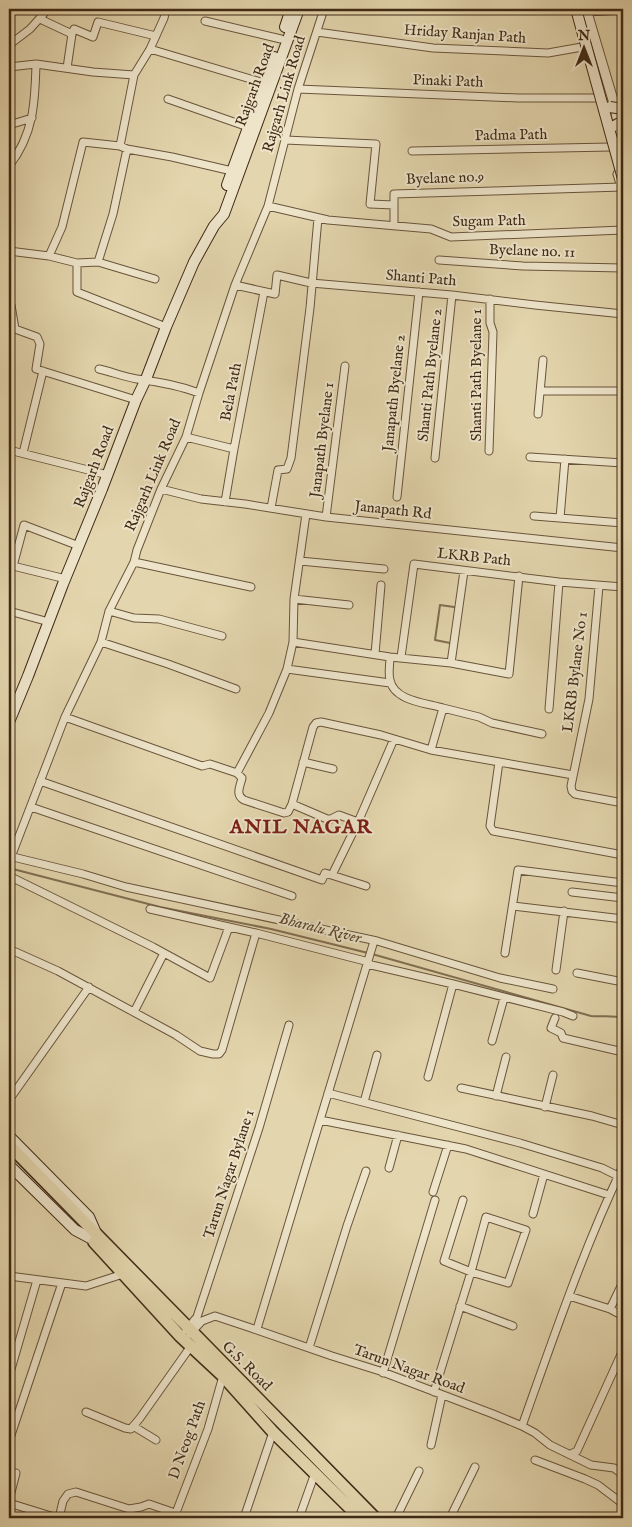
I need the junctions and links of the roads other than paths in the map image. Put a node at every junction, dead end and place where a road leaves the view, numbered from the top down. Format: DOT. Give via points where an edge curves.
graph roads {
  1 [pos="48,9"];
  2 [pos="166,9"];
  3 [pos="291,9"];
  4 [pos="299,9"];
  5 [pos="324,9"];
  6 [pos="571,9"];
  7 [pos="576,9"];
  8 [pos="584,10"];
  9 [pos="623,10"];
  10 [pos="40,19"];
  11 [pos="205,22"];
  12 [pos="316,32"];
  13 [pos="72,34"];
  14 [pos="156,36"];
  15 [pos="281,39"];
  16 [pos="9,45"];
  17 [pos="582,47"];
  18 [pos="150,49"];
  19 [pos="36,64"];
  20 [pos="9,67"];
  21 [pos="67,68"];
  22 [pos="134,74"];
  23 [pos="264,83"];
  24 [pos="298,89"];
  25 [pos="597,98"];
  26 [pos="168,99"];
  27 [pos="612,106"];
  28 [pos="623,109"];
  29 [pos="32,118"];
  30 [pos="9,125"];
  31 [pos="617,126"];
  32 [pos="248,127"];
  33 [pos="285,140"];
  34 [pos="611,147"];
  35 [pos="623,147"];
  36 [pos="124,148"];
  37 [pos="412,151"];
  38 [pos="623,163"];
  39 [pos="9,166"];
  40 [pos="232,171"];
  41 [pos="623,185"];
  42 [pos="394,204"];
  43 [pos="268,206"];
  44 [pos="318,218"];
  45 [pos="214,226"];
  46 [pos="394,226"];
  47 [pos="623,230"];
  48 [pos="9,251"];
  49 [pos="49,256"];
  50 [pos="439,260"];
  51 [pos="98,262"];
  52 [pos="77,263"];
  53 [pos="623,268"];
  54 [pos="155,279"];
  55 [pos="311,283"];
  56 [pos="235,285"];
  57 [pos="264,292"];
  58 [pos="419,292"];
  59 [pos="452,295"];
  60 [pos="490,299"];
  61 [pos="9,304"];
  62 [pos="623,314"];
  63 [pos="166,327"];
  64 [pos="543,360"];
  65 [pos="345,366"];
  66 [pos="99,369"];
  67 [pos="43,371"];
  68 [pos="146,379"];
  69 [pos="540,391"];
  70 [pos="623,391"];
  71 [pos="199,392"];
  72 [pos="136,400"];
  73 [pos="538,414"];
  74 [pos="186,437"];
  75 [pos="9,450"];
  76 [pos="234,450"];
  77 [pos="489,450"];
  78 [pos="23,453"];
  79 [pos="530,457"];
  80 [pos="436,458"];
  81 [pos="565,459"];
  82 [pos="623,463"];
  83 [pos="108,475"];
  84 [pos="161,489"];
  85 [pos="396,497"];
  86 [pos="226,502"];
  87 [pos="271,508"];
  88 [pos="306,514"];
  89 [pos="534,516"];
  90 [pos="326,517"];
  91 [pos="560,518"];
  92 [pos="623,523"];
  93 [pos="79,546"];
  94 [pos="623,548"];
  95 [pos="300,561"];
  96 [pos="134,562"];
  97 [pos="384,569"];
  98 [pos="464,571"];
  99 [pos="519,576"];
  100 [pos="66,579"];
  101 [pos="559,582"];
  102 [pos="381,585"];
  103 [pos="599,586"];
  104 [pos="251,587"];
  105 [pos="623,587"];
  106 [pos="294,599"];
  107 [pos="349,605"];
  108 [pos="9,610"];
  109 [pos="109,611"];
  110 [pos="49,622"];
  111 [pos="222,636"];
  112 [pos="101,642"];
  113 [pos="293,642"];
  114 [pos="375,654"];
  115 [pos="390,657"];
  116 [pos="401,657"];
  117 [pos="451,663"];
  118 [pos="287,669"];
  119 [pos="390,683"];
  120 [pos="236,689"];
  121 [pos="443,708"];
  122 [pos="549,709"];
  123 [pos="65,717"];
  124 [pos="9,722"];
  125 [pos="542,734"];
  126 [pos="394,739"];
  127 [pos="431,750"];
  128 [pos="303,762"];
  129 [pos="498,762"];
  130 [pos="333,769"];
  131 [pos="237,773"];
  132 [pos="573,775"];
  133 [pos="40,781"];
  134 [pos="623,802"];
  135 [pos="292,804"];
  136 [pos="30,807"];
  137 [pos="358,822"];
  138 [pos="10,856"];
  139 [pos="623,856"];
  140 [pos="332,875"];
  141 [pos="9,876"];
  142 [pos="623,883"];
  143 [pos="366,886"];
  144 [pos="572,892"];
  145 [pos="292,896"];
  146 [pos="623,898"];
  147 [pos="513,906"];
  148 [pos="150,909"];
  149 [pos="564,911"];
  150 [pos="623,919"];
  151 [pos="229,927"];
  152 [pos="256,933"];
  153 [pos="374,941"];
  154 [pos="9,949"];
  155 [pos="164,953"];
  156 [pos="504,953"];
  157 [pos="367,964"];
  158 [pos="556,970"];
  159 [pos="577,972"];
  160 [pos="623,982"];
  161 [pos="454,984"];
  162 [pos="89,987"];
  163 [pos="553,989"];
  164 [pos="504,998"];
  165 [pos="134,1012"];
  166 [pos="573,1016"];
  167 [pos="555,1018"];
  168 [pos="290,1025"];
  169 [pos="492,1041"];
  170 [pos="623,1052"];
  171 [pos="377,1056"];
  172 [pos="506,1057"];
  173 [pos="553,1075"];
  174 [pos="428,1077"];
  175 [pos="461,1088"];
  176 [pos="328,1093"];
  177 [pos="496,1096"];
  178 [pos="9,1100"];
  179 [pos="364,1102"];
  180 [pos="545,1107"];
  181 [pos="320,1120"];
  182 [pos="623,1125"];
  183 [pos="398,1135"];
  184 [pos="9,1136"];
  185 [pos="448,1145"];
  186 [pos="9,1146"];
  187 [pos="9,1155"];
  188 [pos="9,1165"];
  189 [pos="623,1166"];
  190 [pos="389,1168"];
  191 [pos="366,1171"];
  192 [pos="544,1174"];
  193 [pos="618,1176"];
  194 [pos="433,1192"];
  195 [pos="609,1195"];
  196 [pos="435,1200"];
  197 [pos="463,1200"];
  198 [pos="533,1214"];
  199 [pos="82,1224"];
  200 [pos="94,1237"];
  201 [pos="471,1272"];
  202 [pos="123,1274"];
  203 [pos="9,1276"];
  204 [pos="38,1280"];
  205 [pos="623,1282"];
  206 [pos="62,1283"];
  207 [pos="570,1296"];
  208 [pos="460,1306"];
  209 [pos="610,1309"];
  210 [pos="623,1316"];
  211 [pos="513,1326"];
  212 [pos="257,1330"];
  213 [pos="187,1336"];
  214 [pos="309,1348"];
  215 [pos="623,1350"];
  216 [pos="383,1373"];
  217 [pos="9,1376"];
  218 [pos="223,1376"];
  219 [pos="434,1392"];
  220 [pos="442,1395"];
  221 [pos="86,1412"];
  222 [pos="134,1426"];
  223 [pos="522,1426"];
  224 [pos="273,1432"];
  225 [pos="156,1440"];
  226 [pos="9,1441"];
  227 [pos="432,1445"];
  228 [pos="570,1454"];
  229 [pos="535,1460"];
  230 [pos="475,1468"];
  231 [pos="419,1471"];
  232 [pos="16,1473"];
  233 [pos="314,1473"];
  234 [pos="623,1475"];
  235 [pos="9,1502"];
  236 [pos="623,1504"];
  237 [pos="175,1516"];
  238 [pos="355,1516"];
  239 [pos="53,1518"];
  240 [pos="59,1518"];
  241 [pos="244,1518"];
  242 [pos="299,1518"];
  243 [pos="375,1518"];
  244 [pos="396,1518"];
  245 [pos="450,1518"];
  1 -- 10 [label="street"];
  2 -- 14 [label="street"];
  3 -- 15 [label="main road, Rajgarh Road"];
  4 -- 45 [label="main road, Rajgarh Road" via="224,214"];
  5 -- 12 [label="street, Rajgarh Link Road"];
  6 -- 17 [label="street"];
  7 -- 41 [label="main road, bridge"];
  8 -- 9 [label="street"];
  8 -- 27 [label="main road"];
  10 -- 13 [label="street"];
  10 -- 16 [label="street"];
  11 -- 15 [label="street"];
  12 -- 17 [label="street, Hriday Ranjan Path" via="433,48 548,53"];
  12 -- 24 [label="street, Rajgarh Link Road"];
  13 -- 14 [label="street" via="74,29 93,37 98,22"];
  13 -- 21 [label="street"];
  14 -- 18 [label="street"];
  15 -- 23 [label="main road, Rajgarh Road"];
  17 -- 25 [label="street"];
  18 -- 22 [label="street"];
  18 -- 23 [label="street"];
  19 -- 20 [label="street"];
  19 -- 21 [label="street"];
  19 -- 29 [label="street"];
  21 -- 22 [label="street"];
  22 -- 36 [label="street"];
  23 -- 32 [label="main road, Rajgarh Road"];
  24 -- 25 [label="street, Pinaki Path"];
  24 -- 33 [label="street, Rajgarh Link Road"];
  25 -- 27 [label="street"];
  26 -- 32 [label="street"];
  27 -- 28 [label="main road, bridge"];
  27 -- 31 [label="main road"];
  29 -- 30 [label="street"];
  29 -- 39 [label="street"];
  31 -- 34 [label="street"];
  31 -- 35 [label="street"];
  31 -- 38 [label="main road"];
  32 -- 40 [label="main road, Rajgarh Road"];
  33 -- 42 [label="street, Byelane no.9" via="376,144 370,204"];
  33 -- 43 [label="street, Rajgarh Link Road"];
  34 -- 37 [label="street, Padma Path"];
  34 -- 41 [label="street"];
  36 -- 40 [label="street"];
  36 -- 49 [label="street" via="83,142 62,227"];
  36 -- 51 [label="street" via="113,214"];
  40 -- 45 [label="main road, Rajgarh Road"];
  41 -- 42 [label="street, Byelane no.9" via="394,194"];
  42 -- 46 [label="street"];
  43 -- 44 [label="street, Sugam Path"];
  43 -- 56 [label="street, Rajgarh Link Road"];
  44 -- 46 [label="street, Sugam Path"];
  44 -- 55 [label="street"];
  45 -- 63 [label="main road, Rajgarh Road" via="194,262"];
  46 -- 47 [label="street, Sugam Path" via="431,229 451,237"];
  48 -- 49 [label="street"];
  49 -- 52 [label="street"];
  50 -- 53 [label="street, Byelane no. 11"];
  51 -- 52 [label="street"];
  51 -- 54 [label="street"];
  52 -- 63 [label="street" via="77,292"];
  55 -- 57 [label="street, Shanti Path" via="277,275 276,294"];
  55 -- 58 [label="street, Shanti Path"];
  55 -- 87 [label="street" via="291,458 287,469 278,470"];
  56 -- 57 [label="street"];
  56 -- 71 [label="street, Rajgarh Link Road"];
  57 -- 76 [label="street, Bela Path"];
  58 -- 59 [label="street, Shanti Path"];
  58 -- 85 [label="street, Janapath Byelane 2"];
  59 -- 60 [label="street, Shanti Path"];
  59 -- 80 [label="street, Shanti Path Byelane 2"];
  60 -- 62 [label="street, Shanti Path"];
  60 -- 77 [label="street, Shanti Path Byelane 1" via="493,332"];
  61 -- 67 [label="street" via="15,329 37,337 40,344 36,369"];
  63 -- 68 [label="main road, Rajgarh Road"];
  64 -- 69 [label="street"];
  65 -- 90 [label="street, Janapath Byelane 1"];
  66 -- 68 [label="street"];
  67 -- 72 [label="street"];
  67 -- 78 [label="street"];
  68 -- 71 [label="street"];
  68 -- 72 [label="main road, Rajgarh Road"];
  69 -- 70 [label="street"];
  69 -- 73 [label="street"];
  71 -- 74 [label="street, Rajgarh Link Road"];
  72 -- 83 [label="main road, Rajgarh Road"];
  74 -- 76 [label="street"];
  74 -- 84 [label="street, Rajgarh Link Road"];
  75 -- 78 [label="street"];
  76 -- 86 [label="street, Bela Path"];
  78 -- 83 [label="street"];
  79 -- 81 [label="street"];
  81 -- 82 [label="street"];
  81 -- 91 [label="street"];
  83 -- 93 [label="main road, Rajgarh Road"];
  84 -- 86 [label="street, Janapath Rd"];
  84 -- 96 [label="street, Rajgarh Link Road"];
  86 -- 87 [label="street, Janapath Rd"];
  87 -- 88 [label="street, Janapath Rd"];
  88 -- 90 [label="street, Janapath Rd"];
  88 -- 95 [label="street"];
  89 -- 91 [label="street"];
  90 -- 94 [label="street, Janapath Rd"];
  91 -- 92 [label="street"];
  93 -- 100 [label="main road, Rajgarh Road"];
  93 -- 100 [label="street" via="24,525 13,566"];
  95 -- 97 [label="street"];
  95 -- 106 [label="street"];
  96 -- 104 [label="street"];
  96 -- 109 [label="street, Rajgarh Link Road"];
  98 -- 99 [label="street, LKRB Path"];
  98 -- 116 [label="street, LKRB Path" via="414,564"];
  98 -- 117 [label="street"];
  99 -- 101 [label="street, LKRB Path"];
  99 -- 117 [label="street" via="509,674"];
  100 -- 110 [label="main road, Rajgarh Road"];
  101 -- 103 [label="street, LKRB Path"];
  101 -- 122 [label="street"];
  102 -- 114 [label="street"];
  103 -- 105 [label="street, LKRB Path"];
  103 -- 132 [label="street, LKRB Bylane No 1" via="588,699"];
  106 -- 107 [label="street"];
  106 -- 113 [label="street"];
  108 -- 110 [label="street"];
  109 -- 111 [label="street" via="134,618 159,619"];
  109 -- 112 [label="street, Rajgarh Link Road"];
  110 -- 124 [label="main road, Rajgarh Road"];
  112 -- 120 [label="street"];
  112 -- 123 [label="street, Rajgarh Link Road"];
  113 -- 114 [label="street"];
  113 -- 118 [label="street"];
  114 -- 115 [label="street"];
  115 -- 116 [label="street"];
  115 -- 119 [label="street"];
  116 -- 117 [label="street"];
  118 -- 119 [label="street"];
  118 -- 131 [label="street" via="269,713"];
  119 -- 121 [label="street" via="405,698"];
  121 -- 125 [label="street"];
  121 -- 127 [label="street"];
  123 -- 131 [label="street" via="202,766 210,764"];
  123 -- 133 [label="street, Rajgarh Link Road"];
  126 -- 127 [label="street"];
  126 -- 128 [label="street" via="316,723"];
  126 -- 137 [label="street"];
  127 -- 129 [label="street"];
  128 -- 130 [label="street"];
  128 -- 135 [label="street"];
  129 -- 132 [label="street"];
  129 -- 139 [label="street" via="490,826 493,831"];
  131 -- 135 [label="street" via="242,778 238,794 244,800 284,813"];
  132 -- 134 [label="street, LKRB Bylane No 1" via="570,786 575,794"];
  133 -- 136 [label="street, Rajgarh Link Road"];
  133 -- 140 [label="street" via="322,880 325,874"];
  135 -- 137 [label="street" via="327,819 339,815"];
  136 -- 138 [label="street, Rajgarh Link Road"];
  136 -- 145 [label="street"];
  137 -- 140 [label="street"];
  138 -- 153 [label="street" via="126,887"];
  140 -- 143 [label="street"];
  141 -- 155 [label="street"];
  142 -- 147 [label="street" via="518,870"];
  144 -- 146 [label="street"];
  147 -- 149 [label="street"];
  147 -- 156 [label="street"];
  148 -- 151 [label="street"];
  149 -- 150 [label="street"];
  149 -- 158 [label="street"];
  151 -- 152 [label="street"];
  151 -- 155 [label="street" via="210,978"];
  152 -- 157 [label="street"];
  152 -- 165 [label="street" via="219,1054 200,1051"];
  153 -- 157 [label="street"];
  153 -- 163 [label="street" via="500,978"];
  154 -- 162 [label="street"];
  155 -- 165 [label="street"];
  157 -- 161 [label="street"];
  157 -- 176 [label="street"];
  159 -- 160 [label="street"];
  161 -- 164 [label="street"];
  161 -- 174 [label="street"];
  162 -- 165 [label="street"];
  162 -- 178 [label="street"];
  164 -- 166 [label="street"];
  164 -- 169 [label="street"];
  167 -- 170 [label="street" via="551,1028 561,1033 563,1038"];
  168 -- 213 [label="street, Tarun Nagar Bylane 1" via="215,1264"];
  171 -- 179 [label="street"];
  172 -- 177 [label="street"];
  173 -- 180 [label="street"];
  175 -- 177 [label="street"];
  176 -- 179 [label="street"];
  176 -- 181 [label="street"];
  177 -- 180 [label="street"];
  179 -- 193 [label="street" via="520,1143"];
  180 -- 182 [label="street"];
  181 -- 183 [label="street"];
  181 -- 212 [label="street"];
  183 -- 185 [label="street"];
  183 -- 190 [label="street"];
  184 -- 200 [label="main road" via="89,1217"];
  185 -- 192 [label="street"];
  185 -- 194 [label="street"];
  186 -- 199 [label="main road"];
  187 -- 199 [label="main road"];
  188 -- 200 [label="main road" via="75,1230"];
  189 -- 193 [label="street"];
  191 -- 214 [label="street"];
  192 -- 195 [label="street"];
  192 -- 198 [label="street"];
  193 -- 195 [label="street"];
  195 -- 207 [label="street"];
  196 -- 216 [label="street"];
  197 -- 201 [label="street" via="444,1261"];
  199 -- 200 [label="main road"];
  200 -- 202 [label="main road"];
  200 -- 213 [label="main road, G.S. Road"];
  201 -- 201 [label="street" via="486,1217 526,1230 508,1283"];
  201 -- 208 [label="street"];
  202 -- 206 [label="street" via="86,1286"];
  202 -- 213 [label="main road"];
  203 -- 204 [label="street"];
  204 -- 206 [label="street"];
  204 -- 217 [label="street"];
  205 -- 209 [label="street"];
  206 -- 226 [label="street"];
  207 -- 209 [label="street"];
  207 -- 223 [label="street"];
  208 -- 211 [label="street"];
  208 -- 219 [label="street"];
  209 -- 210 [label="street"];
  212 -- 213 [label="street, Tarun Nagar Road" via="214,1316 202,1321"];
  212 -- 214 [label="street, Tarun Nagar Road"];
  213 -- 218 [label="main road"];
  213 -- 222 [label="street"];
  213 -- 243 [label="main road, G.S. Road"];
  214 -- 216 [label="street, Tarun Nagar Road"];
  215 -- 228 [label="street" via="577,1451"];
  216 -- 219 [label="street, Tarun Nagar Road"];
  218 -- 224 [label="main road"];
  218 -- 237 [label="street, D Neog Path" via="208,1429"];
  219 -- 220 [label="street, Tarun Nagar Road"];
  220 -- 223 [label="street, Tarun Nagar Road"];
  220 -- 227 [label="street"];
  221 -- 222 [label="street" via="125,1428"];
  222 -- 225 [label="street"];
  223 -- 228 [label="street, Tarun Nagar Road"];
  224 -- 233 [label="main road"];
  224 -- 241 [label="street"];
  228 -- 234 [label="street, Tarun Nagar Road" via="591,1465 614,1468"];
  229 -- 236 [label="street" via="585,1478"];
  230 -- 245 [label="street"];
  231 -- 244 [label="street"];
  232 -- 235 [label="street"];
  233 -- 238 [label="main road"];
  233 -- 242 [label="street"];
  235 -- 239 [label="street"];
  237 -- 240 [label="street, D Neog Path" via="148,1504 129,1509 76,1492 68,1494 63,1501"];
}
